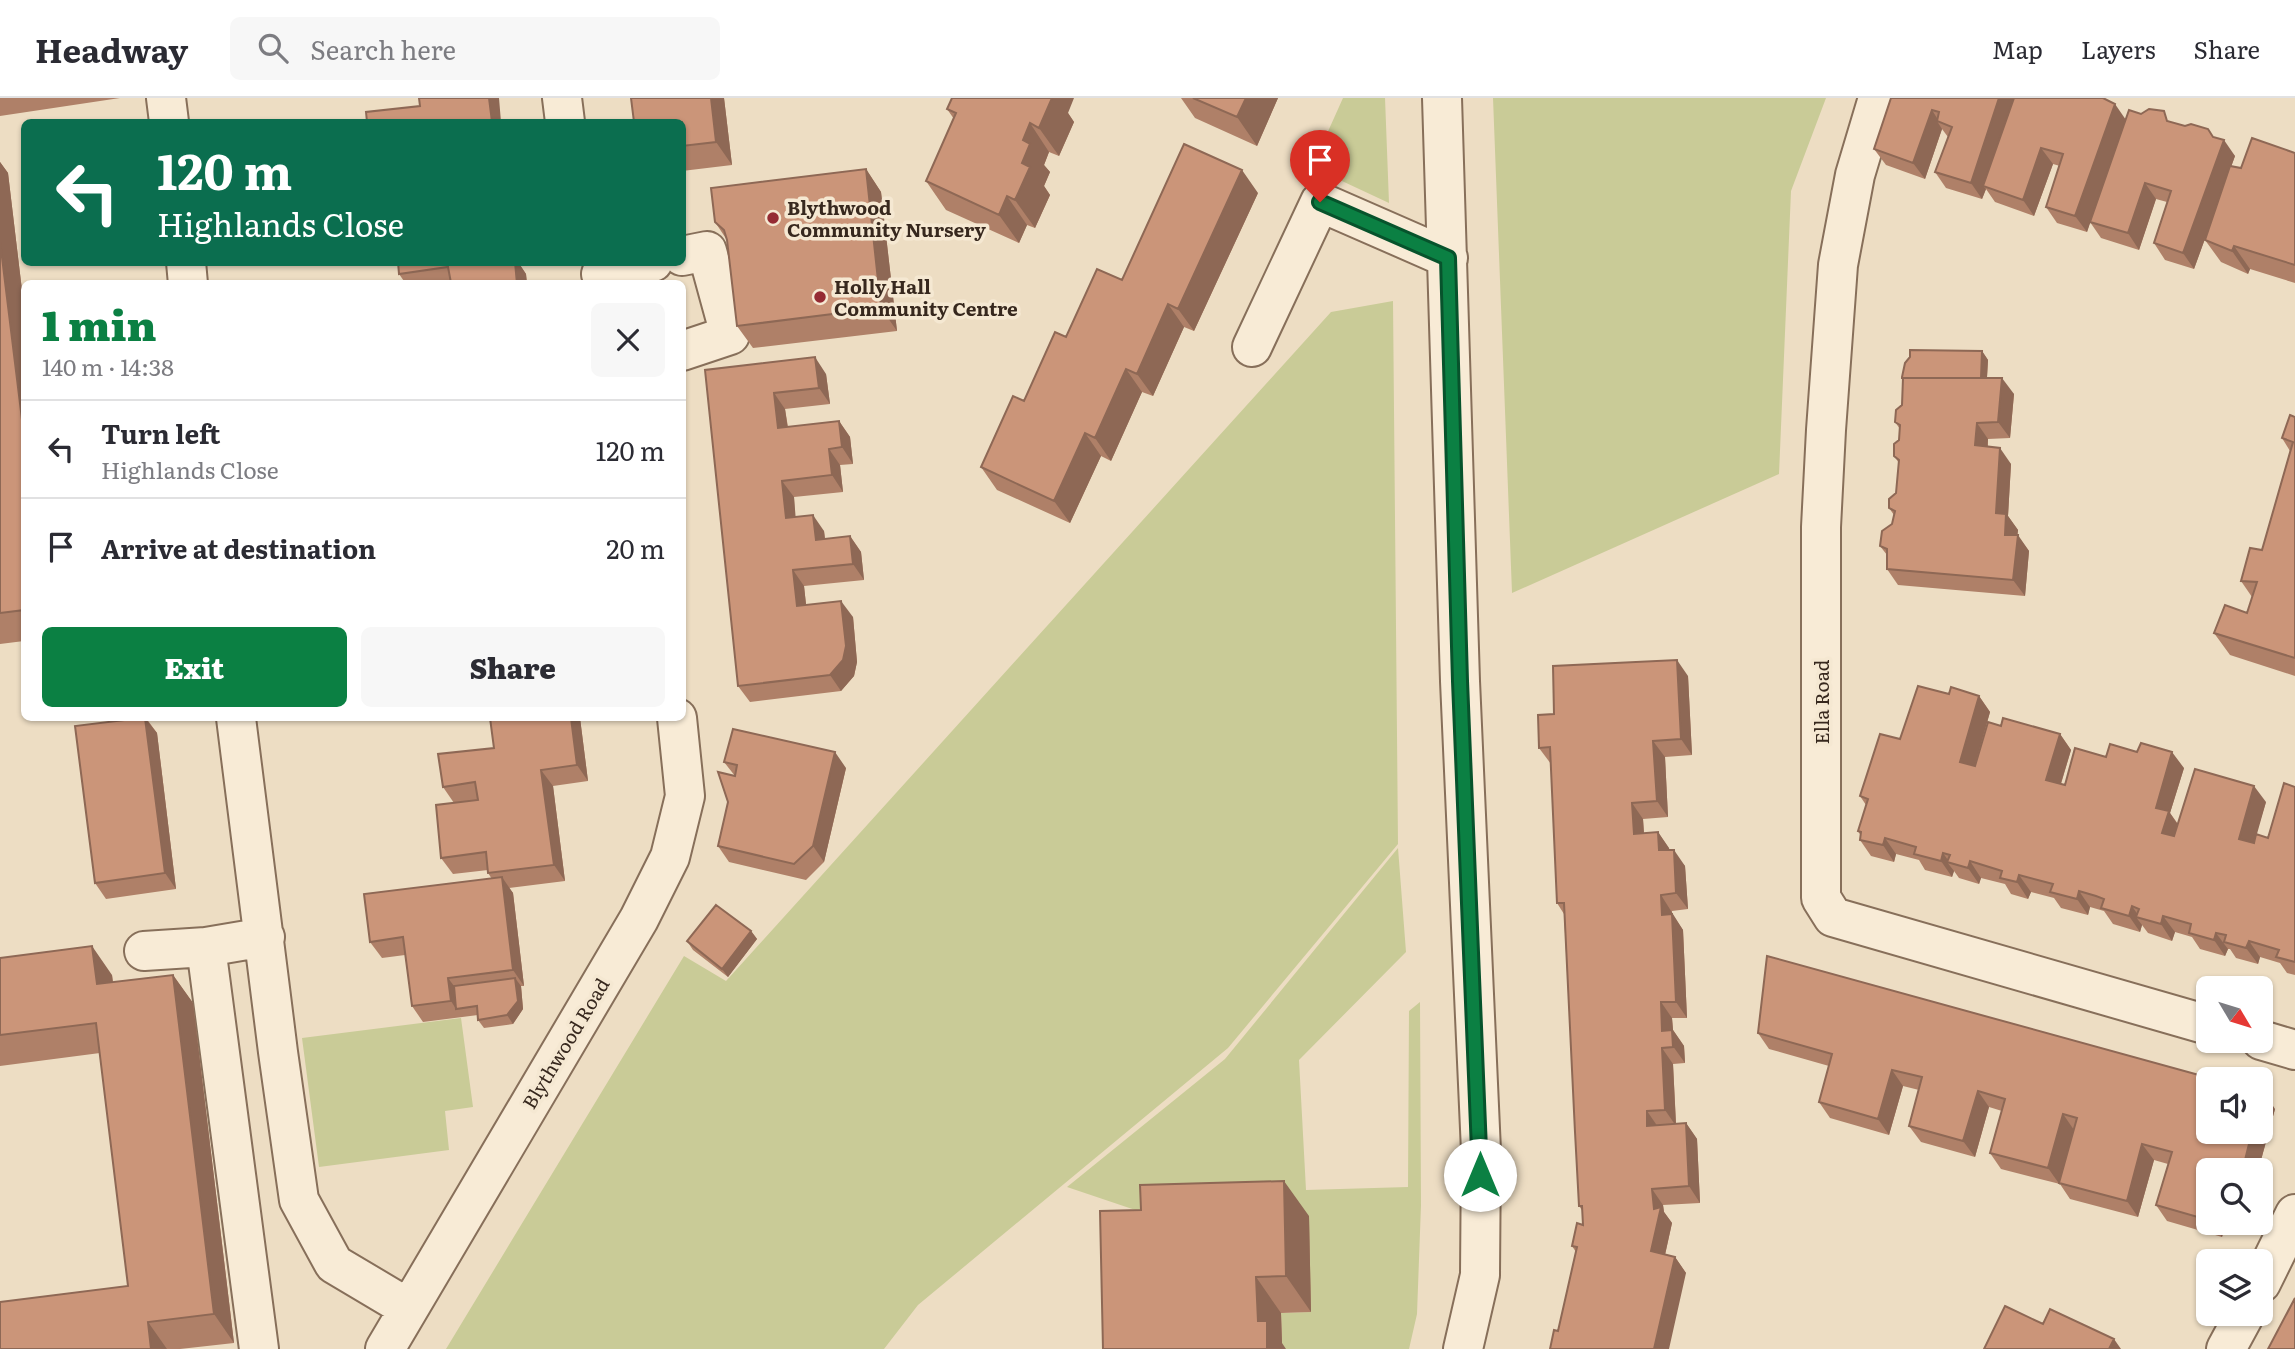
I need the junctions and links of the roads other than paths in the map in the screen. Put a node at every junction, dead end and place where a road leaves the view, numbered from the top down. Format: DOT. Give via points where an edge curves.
graph roads {
  1 [pos="166,98"];
  2 [pos="562,98"];
  3 [pos="1442,98"];
  4 [pos="1878,98"];
  5 [pos="169,119"];
  6 [pos="565,119"];
  7 [pos="686,255"];
  8 [pos="1448,258"];
  9 [pos="634,266"];
  10 [pos="601,273"];
  11 [pos="1252,347"];
  12 [pos="686,350"];
  13 [pos="236,721"];
  14 [pos="677,721"];
  15 [pos="264,937"];
  16 [pos="206,947"];
  17 [pos="144,951"];
  18 [pos="2196,1022"];
  19 [pos="2273,1043"];
  20 [pos="2295,1049"];
  21 [pos="2295,1214"];
  22 [pos="2273,1259"];
  23 [pos="408,1308"];
  24 [pos="2238,1326"];
  25 [pos="259,1349"];
  26 [pos="386,1349"];
  27 [pos="1463,1349"];
  28 [pos="2226,1349"];
  1 -- 5 [label="street"];
  2 -- 6 [label="street"];
  3 -- 8 [label="street"];
  4 -- 18 [label="street, Ella Road" via="1855,175 1838,265 1826,430 1821,527 1821,898 1833,917"];
  7 -- 12 [label="street" via="706,251 730,335"];
  8 -- 11 [label="street" via="1320,202"];
  8 -- 27 [label="street" via="1460,681 1481,1151 1480,1275"];
  9 -- 10 [label="street"];
  13 -- 15 [label="street"];
  14 -- 23 [label="street, Blythwood Road" via="685,796 670,857 639,919"];
  15 -- 16 [label="street"];
  15 -- 23 [label="street" via="299,1200 334,1264"];
  16 -- 17 [label="street"];
  16 -- 25 [label="street"];
  19 -- 20 [label="street"];
  21 -- 22 [label="street"];
  23 -- 26 [label="street, Blythwood Road"];
  24 -- 28 [label="street"];
}
